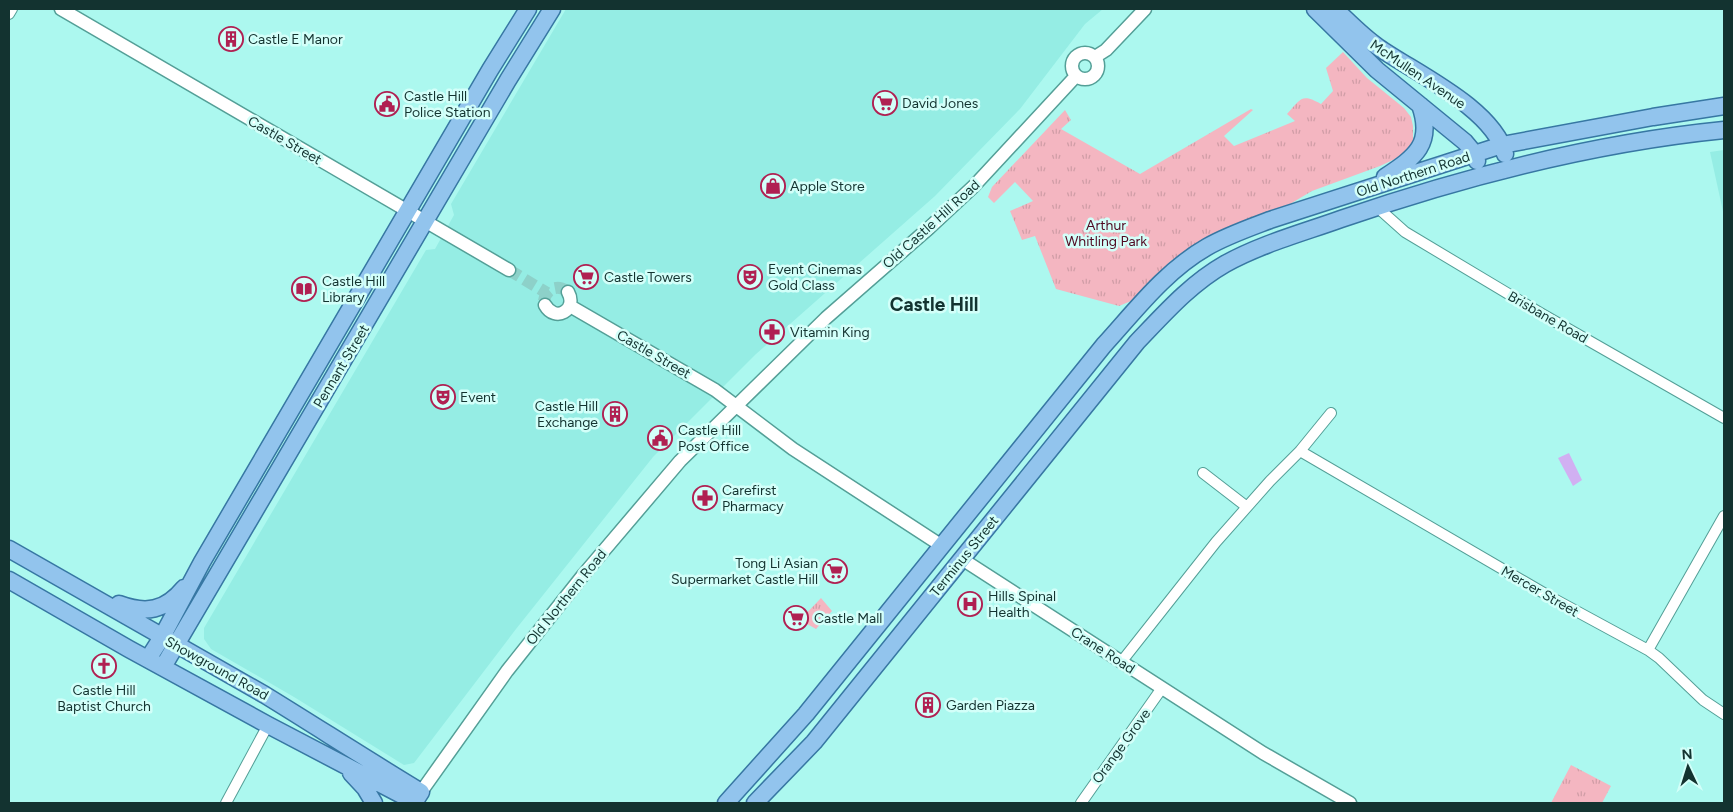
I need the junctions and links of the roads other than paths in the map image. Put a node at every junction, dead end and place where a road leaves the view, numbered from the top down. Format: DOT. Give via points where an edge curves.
graph roads {
  1 [pos="12,9"];
  2 [pos="61,9"];
  3 [pos="528,9"];
  4 [pos="552,9"];
  5 [pos="1145,9"];
  6 [pos="1315,9"];
  7 [pos="1335,9"];
  8 [pos="9,14"];
  9 [pos="1095,57"];
  10 [pos="1076,76"];
  11 [pos="1420,105"];
  12 [pos="1724,106"];
  13 [pos="1724,130"];
  14 [pos="1502,145"];
  15 [pos="1475,154"];
  16 [pos="1508,168"];
  17 [pos="1481,176"];
  18 [pos="1364,190"];
  19 [pos="1377,207"];
  20 [pos="408,211"];
  21 [pos="426,221"];
  22 [pos="509,270"];
  23 [pos="568,292"];
  24 [pos="545,305"];
  25 [pos="570,306"];
  26 [pos="1171,306"];
  27 [pos="1132,313"];
  28 [pos="1104,346"];
  29 [pos="1121,360"];
  30 [pos="736,406"];
  31 [pos="1331,413"];
  32 [pos="1724,418"];
  33 [pos="1300,451"];
  34 [pos="1203,473"];
  35 [pos="1247,507"];
  36 [pos="1724,516"];
  37 [pos="942,546"];
  38 [pos="9,549"];
  39 [pos="962,559"];
  40 [pos="202,562"];
  41 [pos="9,580"];
  42 [pos="73,586"];
  43 [pos="169,641"];
  44 [pos="1648,650"];
  45 [pos="148,659"];
  46 [pos="1122,661"];
  47 [pos="163,667"];
  48 [pos="1162,688"];
  49 [pos="1724,714"];
  50 [pos="268,725"];
  51 [pos="342,764"];
  52 [pos="416,799"];
  53 [pos="226,803"];
  54 [pos="374,803"];
  55 [pos="726,803"];
  56 [pos="755,803"];
  57 [pos="1080,803"];
  58 [pos="1350,803"];
  1 -- 8 [label="street"];
  2 -- 20 [label="street, Castle Street"];
  3 -- 20 [label="main road, Pennant Street"];
  4 -- 21 [label="main road, Pennant Street"];
  5 -- 9 [label="street" via="1106,50"];
  6 -- 11 [label="main road, McMullen Avenue" via="1377,70"];
  7 -- 14 [label="main road, McMullen Avenue" via="1377,47 1437,83 1476,114"];
  9 -- 10 [label="street" via="1098,65 1096,74 1088,79"];
  9 -- 10 [label="street" via="1089,53 1077,55 1072,65"];
  10 -- 30 [label="street, Old Castle Hill Road" via="974,186 826,318"];
  11 -- 15 [label="main road, McMullen Avenue"];
  11 -- 18 [label="main road" via="1426,130 1422,144 1403,165"];
  12 -- 14 [label="main road, Old Northern Road"];
  13 -- 16 [label="main road, Old Northern Road" via="1621,143"];
  14 -- 15 [label="main road, Old Northern Road"];
  14 -- 16 [label="main road, McMullen Avenue"];
  15 -- 17 [label="main road, McMullen Avenue"];
  15 -- 18 [label="main road, Old Northern Road"];
  16 -- 17 [label="main road, Old Northern Road"];
  17 -- 19 [label="main road, Old Northern Road"];
  18 -- 19 [label="main road" via="1370,202"];
  18 -- 27 [label="main road, Old Northern Road" via="1237,232 1206,248 1180,266"];
  19 -- 26 [label="main road, Old Northern Road" via="1254,250 1225,264"];
  19 -- 32 [label="street, Brisbane Road" via="1405,232"];
  20 -- 21 [label="street, Castle Street"];
  20 -- 40 [label="main road, Pennant Street"];
  21 -- 22 [label="street, Castle Street"];
  21 -- 43 [label="main road, Pennant Street"];
  23 -- 25 [label="street"];
  24 -- 25 [label="street" via="555,314"];
  25 -- 30 [label="street, Castle Street"];
  26 -- 29 [label="main road, Terminus Street"];
  27 -- 28 [label="main road, Terminus Street"];
  28 -- 29 [label="main road"];
  28 -- 37 [label="main road, Terminus Street"];
  29 -- 39 [label="main road, Terminus Street"];
  30 -- 37 [label="street, Crane Road" via="793,449"];
  30 -- 52 [label="street, Old Northern Road" via="680,461 584,574 507,670"];
  31 -- 33 [label="street"];
  33 -- 35 [label="street"];
  33 -- 44 [label="street, Mercer Street"];
  34 -- 35 [label="street"];
  35 -- 46 [label="street"];
  36 -- 44 [label="street"];
  37 -- 39 [label="main road, Crane Road"];
  37 -- 55 [label="main road, Terminus Street" via="806,714"];
  38 -- 42 [label="main road, Showground Road"];
  39 -- 46 [label="street, Crane Road"];
  39 -- 56 [label="main road, Terminus Street" via="814,742"];
  40 -- 42 [label="main road" via="174,599 149,610 131,608"];
  40 -- 43 [label="main road, Pennant Street"];
  41 -- 45 [label="main road, Showground Road"];
  42 -- 43 [label="main road, Showground Road"];
  43 -- 45 [label="main road"];
  43 -- 47 [label="main road"];
  43 -- 52 [label="main road, Showground Road" via="265,695 350,749"];
  44 -- 49 [label="street" via="1703,700"];
  45 -- 47 [label="main road, Showground Road"];
  46 -- 48 [label="street, Crane Road"];
  47 -- 50 [label="main road, Showground Road"];
  48 -- 57 [label="street, Orange Grove"];
  48 -- 58 [label="street, Crane Road" via="1263,753"];
  50 -- 51 [label="main road, Showground Road"];
  50 -- 53 [label="street"];
  51 -- 52 [label="main road, Showground Road"];
  51 -- 54 [label="main road" via="365,788"];
}
